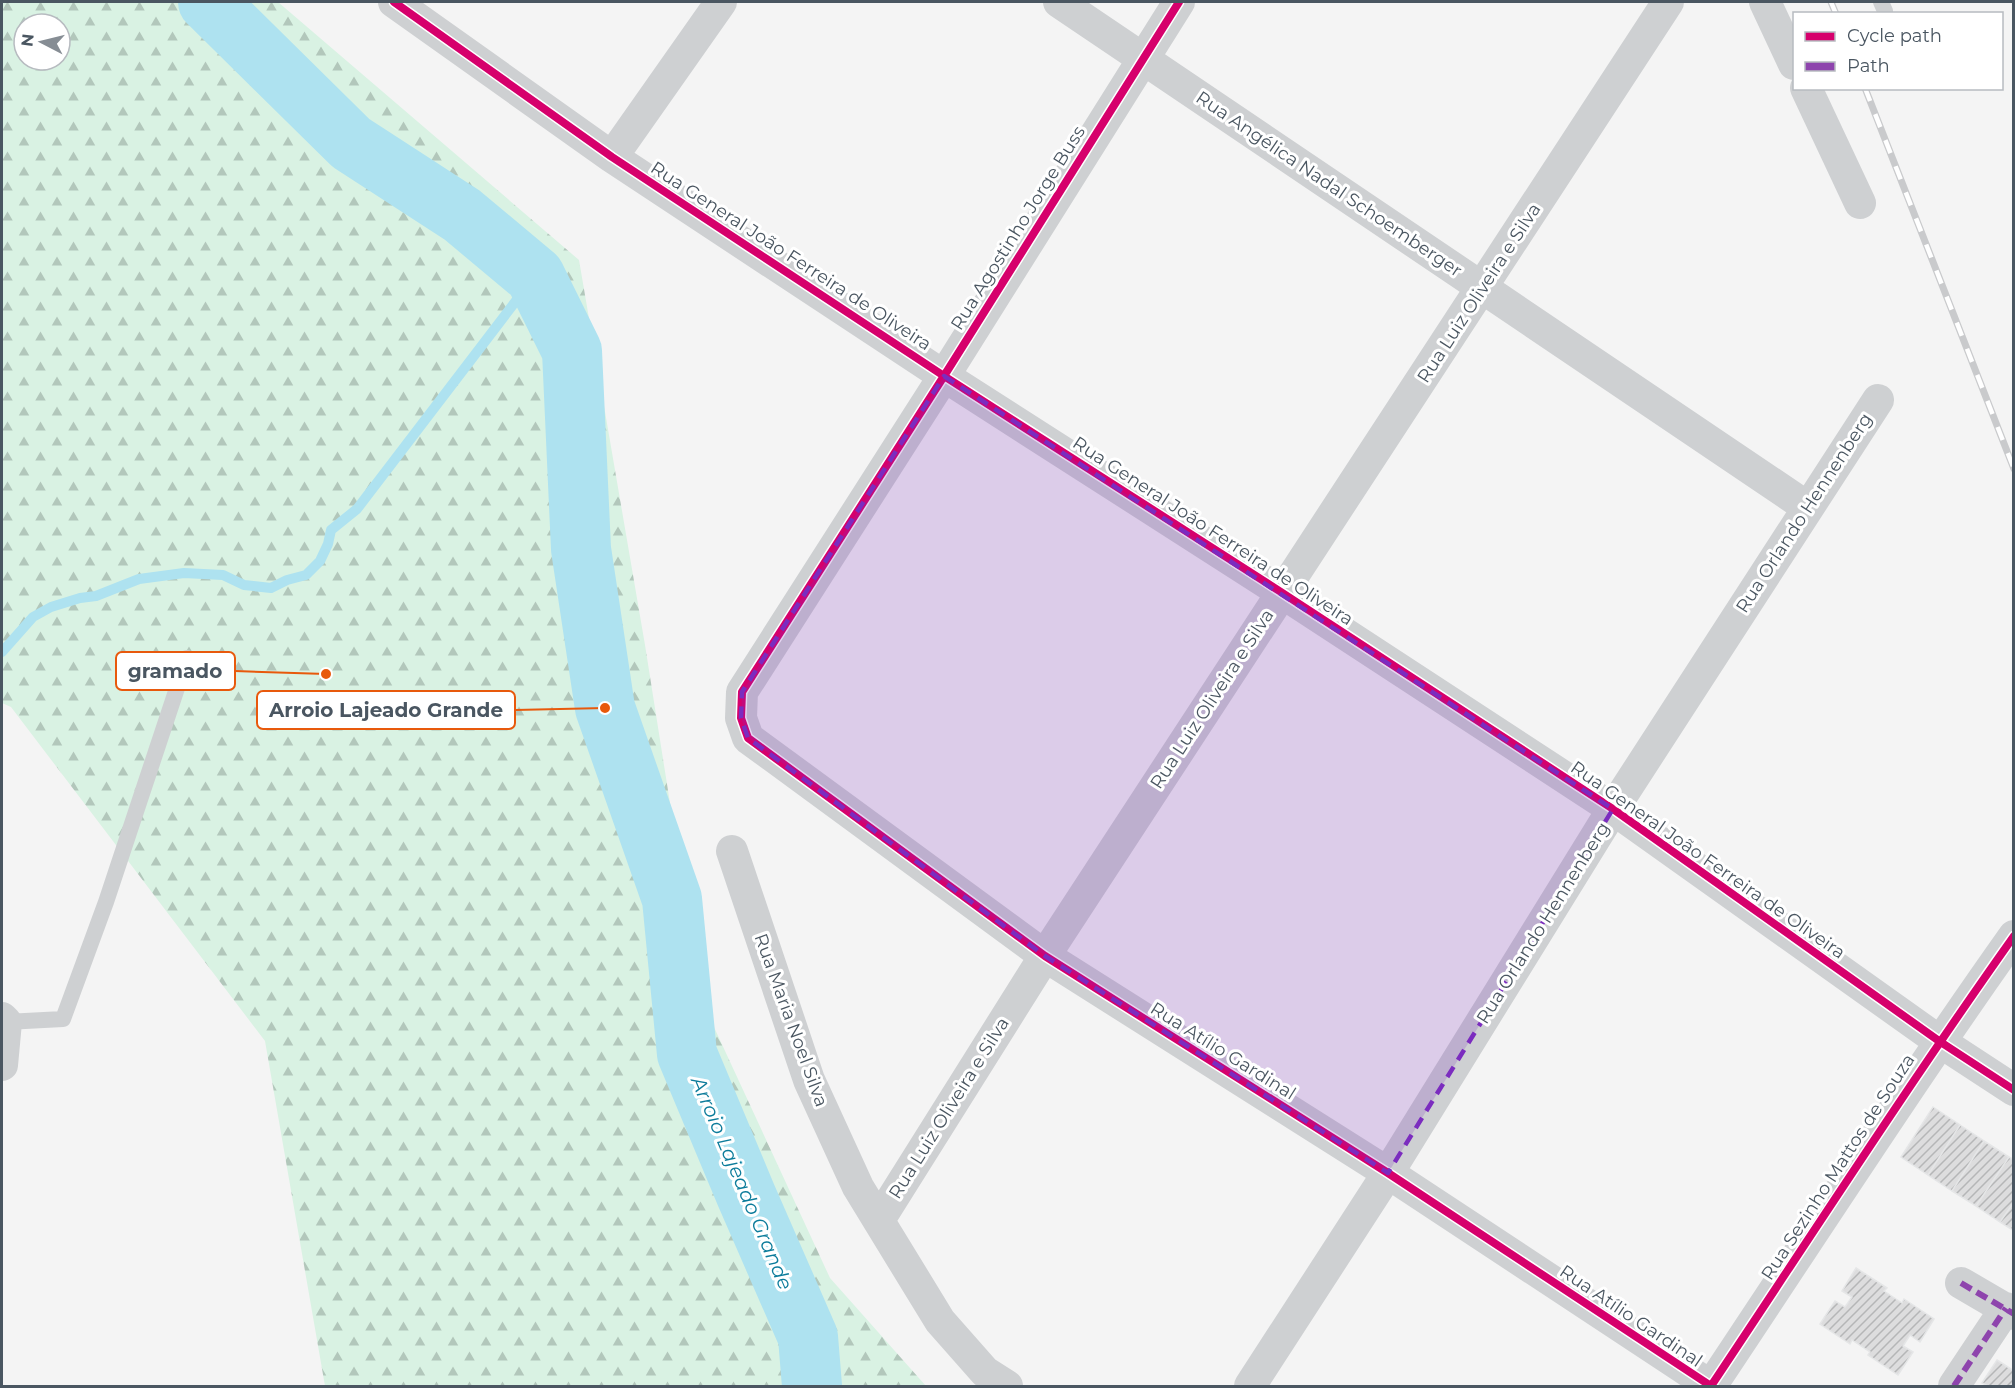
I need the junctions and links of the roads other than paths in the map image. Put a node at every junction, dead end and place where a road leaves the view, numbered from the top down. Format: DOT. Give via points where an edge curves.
graph roads {
  1 [pos="394,2"];
  2 [pos="721,2"];
  3 [pos="1059,2"];
  4 [pos="1179,2"];
  5 [pos="1668,2"];
  6 [pos="1765,2"];
  7 [pos="1142,58"];
  8 [pos="1793,62"];
  9 [pos="1807,90"];
  10 [pos="612,157"];
  11 [pos="1860,203"];
  12 [pos="1483,288"];
  13 [pos="944,376"];
  14 [pos="1878,400"];
  15 [pos="1807,507"];
  16 [pos="1281,592"];
  17 [pos="187,658"];
  18 [pos="741,718"];
  19 [pos="1613,809"];
  20 [pos="732,850"];
  21 [pos="2013,936"];
  22 [pos="1045,956"];
  23 [pos="4,1020"];
  24 [pos="1939,1041"];
  25 [pos="2,1065"];
  26 [pos="2013,1090"];
  27 [pos="1388,1173"];
  28 [pos="879,1220"];
  29 [pos="1961,1283"];
  30 [pos="2010,1311"];
  31 [pos="1007,1386"];
  32 [pos="1250,1386"];
  33 [pos="1711,1386"];
  34 [pos="1954,1386"];
  1 -- 10 [label="street, Rua General João Ferreira de Oliveira"];
  2 -- 10 [label="street"];
  3 -- 7 [label="street, Rua Angélica Nadal Schoemberger"];
  4 -- 7 [label="street, Rua Agostinho Jorge Buss"];
  5 -- 12 [label="street, Rua Luiz Oliveira e Silva"];
  6 -- 8 [label="street"];
  7 -- 12 [label="street, Rua Angélica Nadal Schoemberger"];
  7 -- 13 [label="street, Rua Agostinho Jorge Buss"];
  9 -- 11 [label="street"];
  10 -- 13 [label="street, Rua General João Ferreira de Oliveira"];
  12 -- 15 [label="street, Rua Angélica Nadal Schoemberger"];
  12 -- 16 [label="street, Rua Luiz Oliveira e Silva"];
  13 -- 16 [label="street, Rua General João Ferreira de Oliveira"];
  13 -- 18 [label="street, Rua Agostinho Jorge Buss" via="742,692"];
  14 -- 15 [label="street, Rua Orlando Hennenberg"];
  15 -- 19 [label="street, Rua Orlando Hennenberg"];
  16 -- 19 [label="street, Rua General João Ferreira de Oliveira"];
  16 -- 22 [label="street, Rua Luiz Oliveira e Silva"];
  17 -- 23 [label="lane" via="63,1019"];
  18 -- 22 [label="street, Rua Atílio Gardinal" via="748,738"];
  19 -- 24 [label="street, Rua General João Ferreira de Oliveira"];
  19 -- 27 [label="street, Rua Orlando Hennenberg"];
  20 -- 28 [label="street, Rua Maria Noel Silva" via="809,1080 858,1187"];
  21 -- 24 [label="street, Rua Sezinho Mattos de Souza"];
  22 -- 27 [label="street, Rua Atílio Gardinal"];
  22 -- 28 [label="street, Rua Luiz Oliveira e Silva"];
  23 -- 25 [label="street"];
  24 -- 26 [label="street, Rua General João Ferreira de Oliveira"];
  24 -- 33 [label="street, Rua Sezinho Mattos de Souza"];
  27 -- 32 [label="street, Rua Orlando Hennenberg"];
  27 -- 33 [label="street, Rua Atílio Gardinal"];
  28 -- 31 [label="street, Rua Maria Noel Silva" via="940,1321 985,1372"];
  29 -- 30 [label="street"];
  30 -- 34 [label="street"];
}
